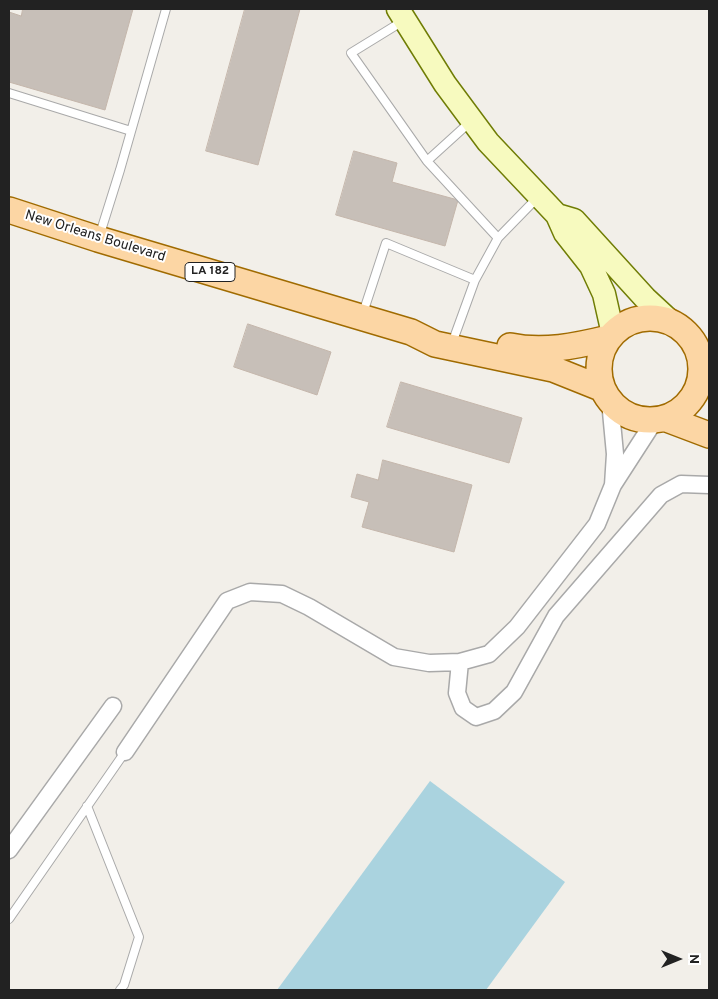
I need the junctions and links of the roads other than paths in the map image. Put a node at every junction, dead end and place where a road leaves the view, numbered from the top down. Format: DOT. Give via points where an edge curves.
graph roads {
  1 [pos="166,9"];
  2 [pos="402,14"];
  3 [pos="9,93"];
  4 [pos="472,120"];
  5 [pos="131,131"];
  6 [pos="427,161"];
  7 [pos="539,196"];
  8 [pos="9,210"];
  9 [pos="558,215"];
  10 [pos="498,238"];
  11 [pos="98,239"];
  12 [pos="475,280"];
  13 [pos="362,317"];
  14 [pos="672,323"];
  15 [pos="411,332"];
  16 [pos="455,335"];
  17 [pos="611,336"];
  18 [pos="705,372"];
  19 [pos="606,395"];
  20 [pos="659,419"];
  21 [pos="709,435"];
  22 [pos="613,484"];
  23 [pos="709,485"];
  24 [pos="460,662"];
  25 [pos="113,706"];
  26 [pos="125,752"];
  27 [pos="88,806"];
  28 [pos="9,850"];
  29 [pos="9,918"];
  30 [pos="120,990"];
  1 -- 5 [label="lane"];
  2 -- 4 [label="main road" via="445,84"];
  2 -- 6 [label="lane" via="351,53"];
  3 -- 5 [label="lane"];
  4 -- 6 [label="lane"];
  4 -- 7 [label="main road" via="488,142"];
  5 -- 11 [label="lane"];
  6 -- 10 [label="lane"];
  7 -- 9 [label="main road"];
  7 -- 10 [label="lane"];
  8 -- 11 [label="main road, New Orleans Boulevard / LA 182"];
  9 -- 14 [label="main road" via="574,220"];
  9 -- 17 [label="main road" via="564,233 591,266 604,294"];
  10 -- 12 [label="lane"];
  11 -- 13 [label="main road, New Orleans Boulevard / LA 182"];
  12 -- 13 [label="lane" via="386,243"];
  12 -- 16 [label="lane"];
  13 -- 15 [label="main road, New Orleans Boulevard / LA 182"];
  14 -- 17 [label="main road" via="655,318 638,319 622,326"];
  14 -- 18 [label="main road" via="686,333"];
  15 -- 16 [label="main road, New Orleans Boulevard / LA 182" via="438,331"];
  15 -- 19 [label="main road, New Orleans Boulevard / LA 182" via="435,344 553,369"];
  16 -- 17 [label="main road, New Orleans Boulevard / LA 182" via="524,349 572,346"];
  17 -- 19 [label="main road" via="601,354 599,371"];
  18 -- 20 [label="main road" via="692,398 680,411"];
  19 -- 20 [label="main road" via="621,412 634,418"];
  19 -- 22 [label="street" via="615,454"];
  20 -- 21 [label="main road"];
  20 -- 22 [label="street"];
  22 -- 24 [label="street" via="597,524 517,627 489,654"];
  23 -- 24 [label="street" via="682,484 661,495 556,616 514,692 494,712 476,716 463,708 457,693"];
  24 -- 26 [label="street" via="430,663 394,657 282,594 250,592 227,602"];
  25 -- 28 [label="street"];
  26 -- 27 [label="lane"];
  27 -- 29 [label="lane"];
  27 -- 30 [label="lane" via="139,937"];
}
